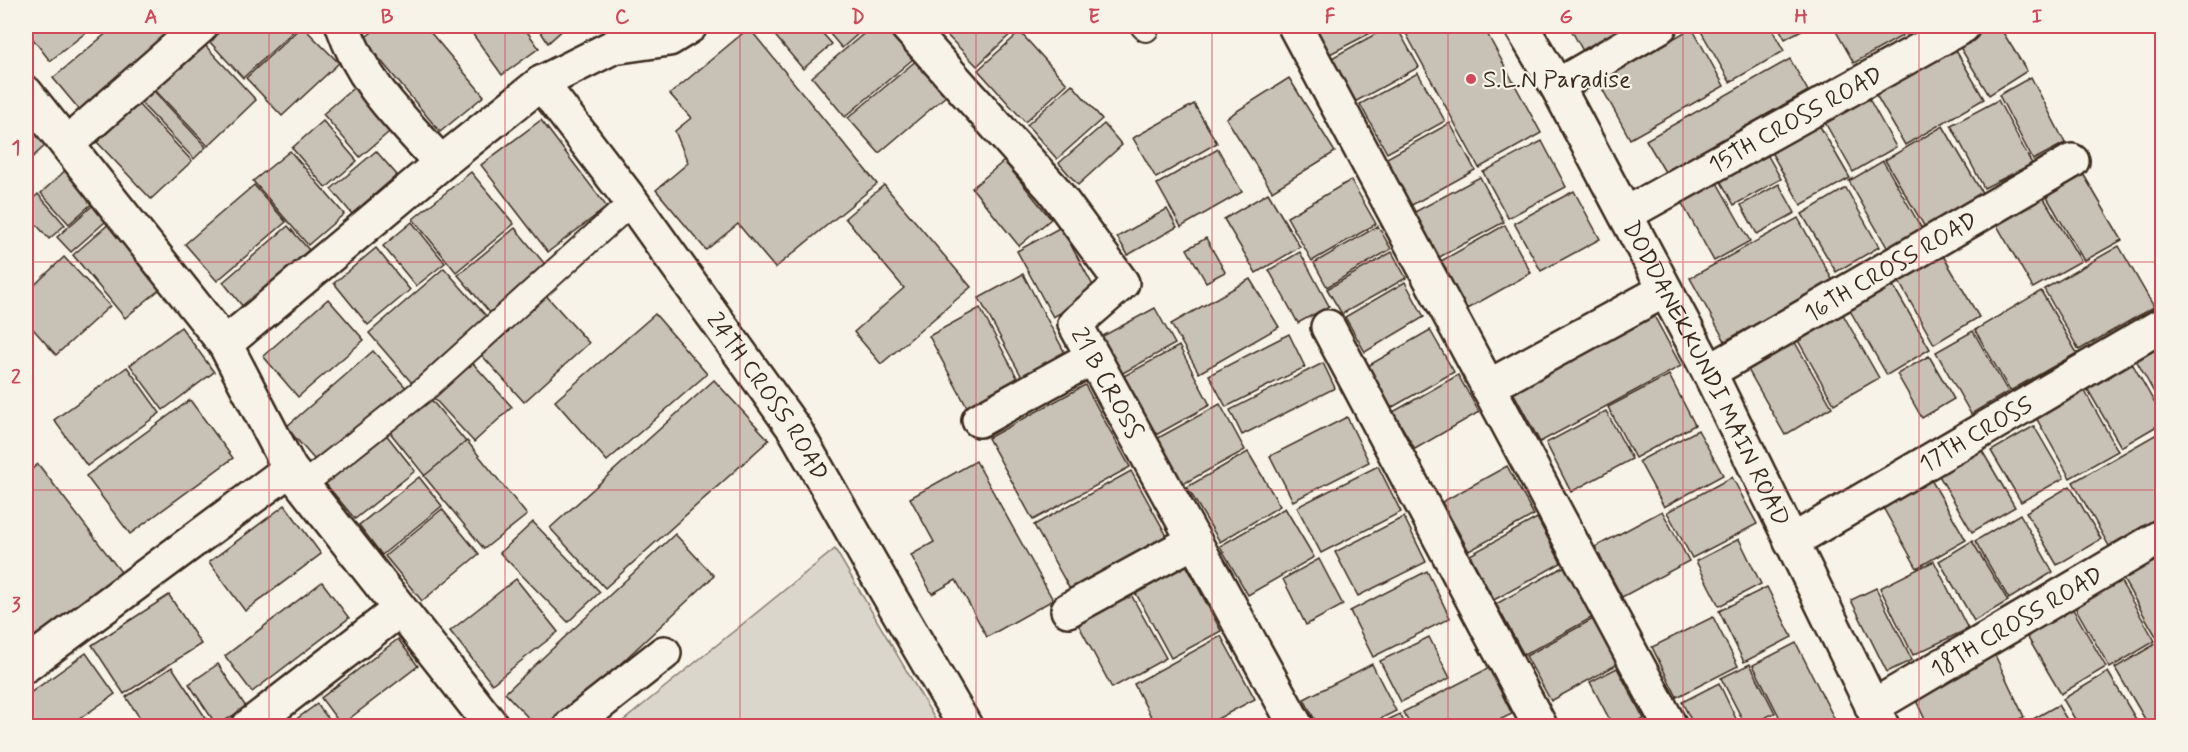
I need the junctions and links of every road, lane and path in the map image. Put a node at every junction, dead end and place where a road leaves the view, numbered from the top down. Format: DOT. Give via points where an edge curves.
graph roads {
  1 [pos="201,26"];
  2 [pos="343,26"];
  3 [pos="690,26"];
  4 [pos="907,26"];
  5 [pos="1295,26"];
  6 [pos="1521,26"];
  7 [pos="1660,26"];
  8 [pos="1963,26"];
  9 [pos="611,36"];
  10 [pos="541,83"];
  11 [pos="1557,86"];
  12 [pos="26,93"];
  13 [pos="67,144"];
  14 [pos="2072,161"];
  15 [pos="441,163"];
  16 [pos="632,202"];
  17 [pos="1626,214"];
  18 [pos="1665,290"];
  19 [pos="2163,325"];
  20 [pos="1328,327"];
  21 [pos="225,344"];
  22 [pos="1093,357"];
  23 [pos="1709,372"];
  24 [pos="1488,387"];
  25 [pos="980,420"];
  26 [pos="297,477"];
  27 [pos="2163,536"];
  28 [pos="1194,540"];
  29 [pos="1791,542"];
  30 [pos="399,610"];
  31 [pos="1068,610"];
  32 [pos="664,653"];
  33 [pos="26,665"];
  34 [pos="1877,717"];
  35 [pos="249,726"];
  36 [pos="492,726"];
  37 [pos="571,726"];
  38 [pos="966,726"];
  39 [pos="1296,726"];
  40 [pos="1540,726"];
  41 [pos="1670,726"];
  1 -- 13 [label="street"];
  2 -- 15 [label="street" via="374,89"];
  3 -- 9 [label="street" via="669,39"];
  4 -- 22 [label="street, 21 B CROSS" via="1053,189 1122,283 1075,324"];
  5 -- 24 [label="street"];
  6 -- 11 [label="street, DODDANEKKUNDI MAIN ROAD"];
  7 -- 11 [label="street"];
  8 -- 17 [label="street, 15TH CROSS ROAD"];
  9 -- 10 [label="street"];
  10 -- 15 [label="street"];
  10 -- 16 [label="street, 24TH CROSS ROAD"];
  11 -- 17 [label="street, DODDANEKKUNDI MAIN ROAD"];
  12 -- 13 [label="street"];
  13 -- 21 [label="street"];
  14 -- 23 [label="street, 16TH CROSS ROAD"];
  15 -- 21 [label="street"];
  16 -- 26 [label="lane" via="427,387"];
  16 -- 38 [label="street, 24TH CROSS ROAD" via="795,430"];
  17 -- 18 [label="street, DODDANEKKUNDI MAIN ROAD"];
  18 -- 23 [label="street, DODDANEKKUNDI MAIN ROAD"];
  18 -- 24 [label="street"];
  19 -- 29 [label="street, 17TH CROSS"];
  20 -- 40 [label="street"];
  21 -- 26 [label="street"];
  22 -- 25 [label="street"];
  22 -- 28 [label="street, 21 B CROSS"];
  23 -- 29 [label="street, DODDANEKKUNDI MAIN ROAD"];
  24 -- 41 [label="street"];
  26 -- 30 [label="street"];
  26 -- 33 [label="street"];
  27 -- 34 [label="street, 18TH CROSS ROAD"];
  28 -- 31 [label="street"];
  28 -- 39 [label="street, 21 B CROSS"];
  29 -- 34 [label="street, DODDANEKKUNDI MAIN ROAD"];
  30 -- 35 [label="street"];
  30 -- 36 [label="street"];
  32 -- 37 [label="street"];
}
